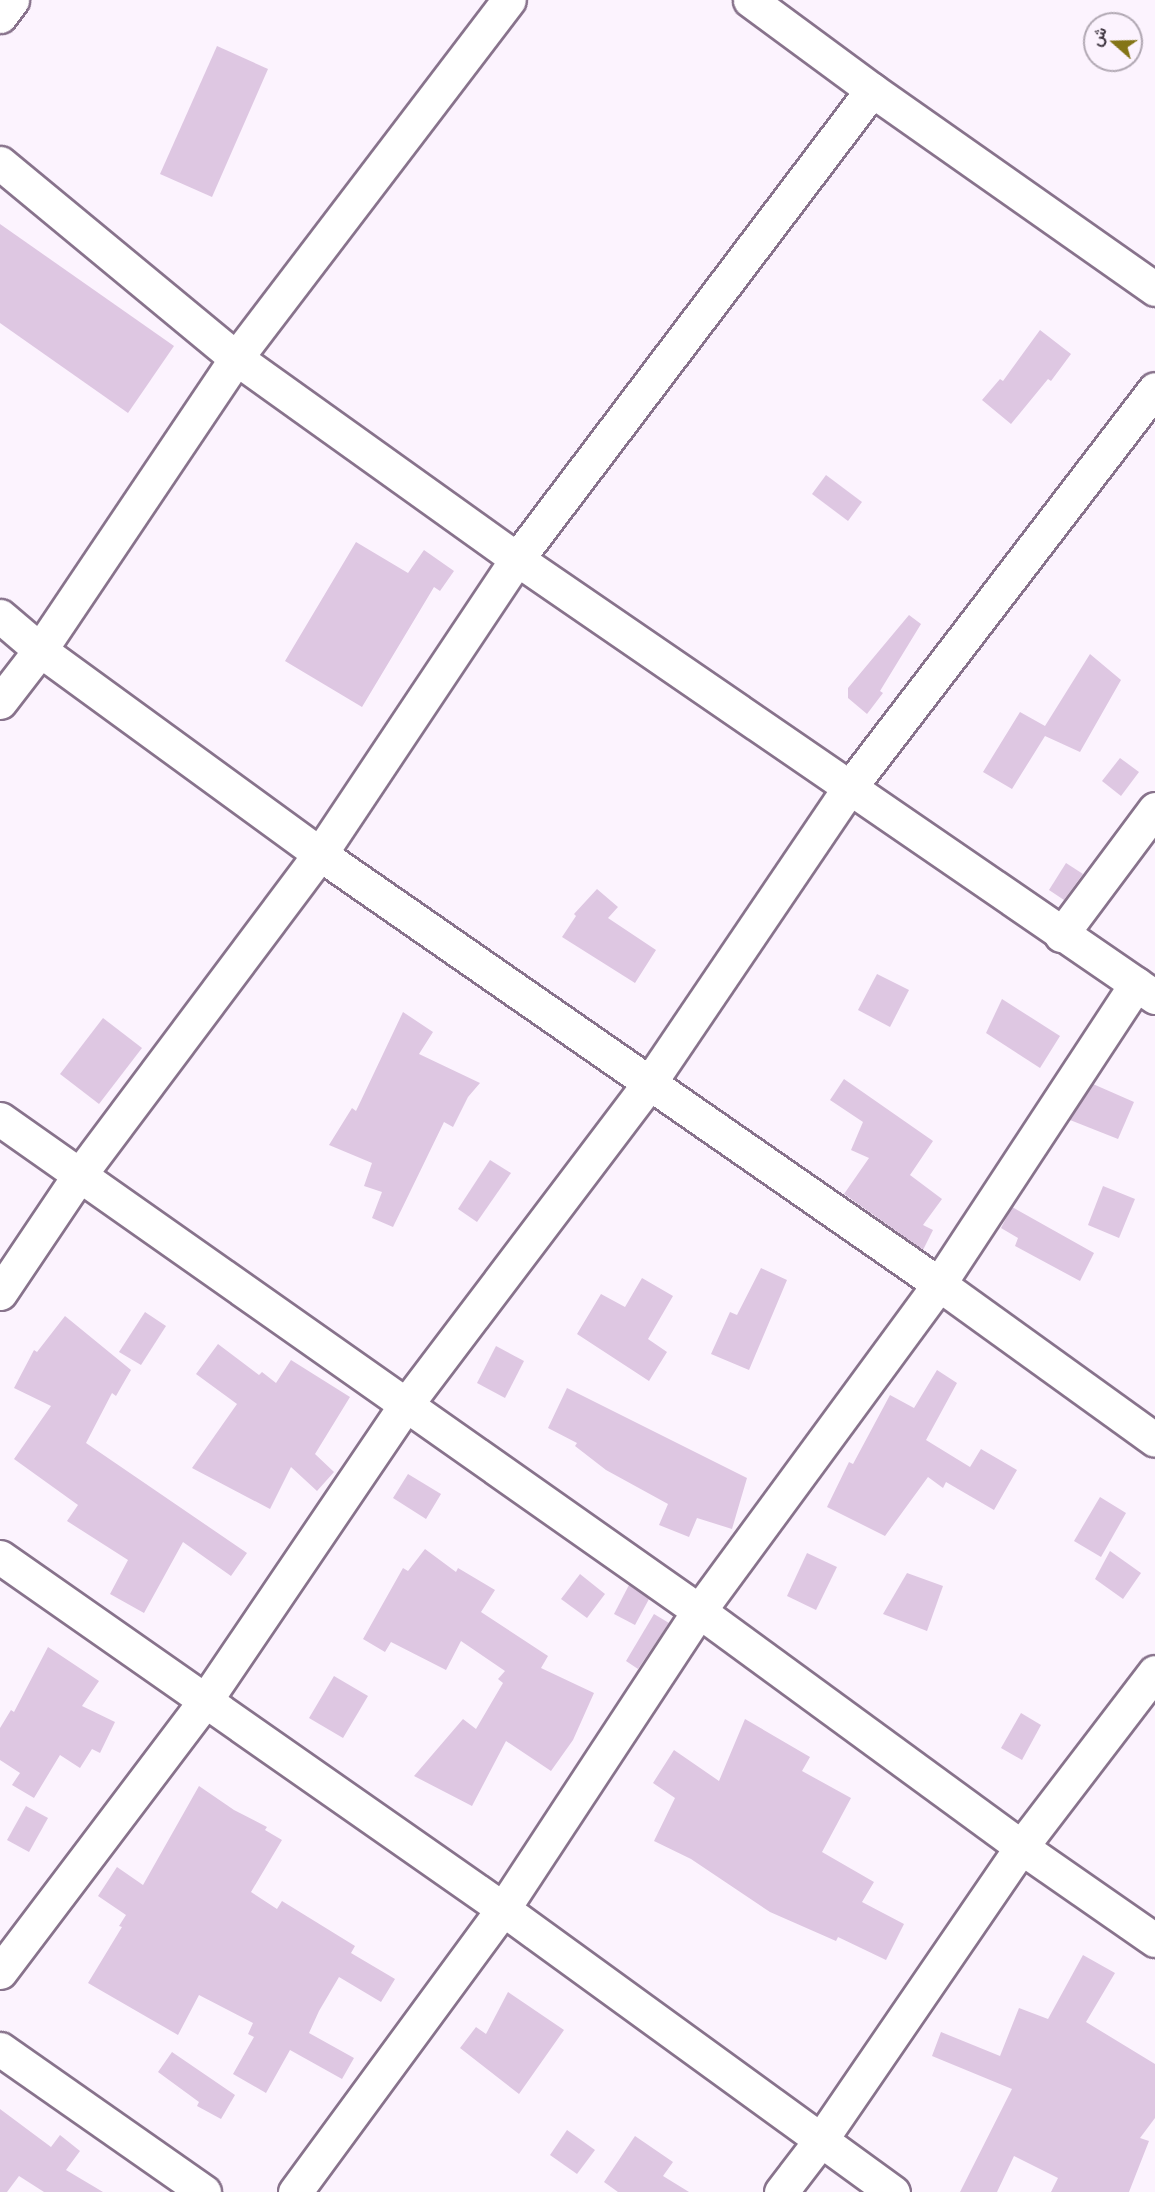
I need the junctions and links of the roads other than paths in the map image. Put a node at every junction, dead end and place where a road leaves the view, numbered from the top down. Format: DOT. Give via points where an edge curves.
graph roads {
  1 [pos="12,0"];
  2 [pos="509,0"];
  3 [pos="750,0"];
  4 [pos="0,16"];
  5 [pos="872,90"];
  6 [pos="0,163"];
  7 [pos="1155,288"];
  8 [pos="236,358"];
  9 [pos="1155,389"];
  10 [pos="517,559"];
  11 [pos="0,616"];
  12 [pos="40,650"];
  13 [pos="0,702"];
  14 [pos="850,787"];
  15 [pos="1155,809"];
  16 [pos="320,854"];
  17 [pos="1060,935"];
  18 [pos="1146,991"];
  19 [pos="650,1082"];
  20 [pos="0,1119"];
  21 [pos="78,1176"];
  22 [pos="939,1284"];
  23 [pos="0,1293"];
  24 [pos="405,1406"];
  25 [pos="1155,1440"];
  26 [pos="0,1557"];
  27 [pos="699,1611"];
  28 [pos="1155,1672"];
  29 [pos="205,1701"];
  30 [pos="1021,1848"];
  31 [pos="503,1909"];
  32 [pos="1155,1940"];
  33 [pos="0,1972"];
  34 [pos="0,2049"];
  35 [pos="820,2141"];
  36 [pos="204,2192"];
  37 [pos="295,2192"];
  38 [pos="781,2192"];
  39 [pos="893,2192"];
  1 -- 4 [label="street"];
  2 -- 8 [label="street"];
  3 -- 5 [label="street"];
  5 -- 7 [label="street"];
  5 -- 10 [label="street"];
  6 -- 8 [label="street"];
  8 -- 10 [label="street"];
  8 -- 12 [label="street"];
  9 -- 14 [label="street"];
  10 -- 14 [label="street"];
  10 -- 16 [label="street"];
  11 -- 12 [label="street"];
  12 -- 13 [label="street"];
  12 -- 16 [label="street"];
  14 -- 17 [label="street"];
  14 -- 19 [label="street"];
  15 -- 17 [label="street"];
  16 -- 19 [label="street"];
  16 -- 21 [label="street"];
  17 -- 18 [label="street"];
  18 -- 22 [label="street"];
  19 -- 22 [label="street"];
  19 -- 24 [label="street"];
  20 -- 21 [label="street"];
  21 -- 23 [label="street"];
  21 -- 24 [label="street"];
  22 -- 25 [label="street"];
  22 -- 27 [label="street"];
  24 -- 27 [label="street"];
  24 -- 29 [label="street"];
  26 -- 29 [label="street"];
  27 -- 30 [label="street"];
  27 -- 31 [label="street"];
  28 -- 30 [label="street"];
  29 -- 31 [label="street"];
  29 -- 33 [label="street"];
  30 -- 32 [label="street"];
  30 -- 35 [label="street"];
  31 -- 35 [label="street"];
  31 -- 37 [label="street"];
  34 -- 36 [label="street"];
  35 -- 38 [label="street"];
  35 -- 39 [label="street"];
}
